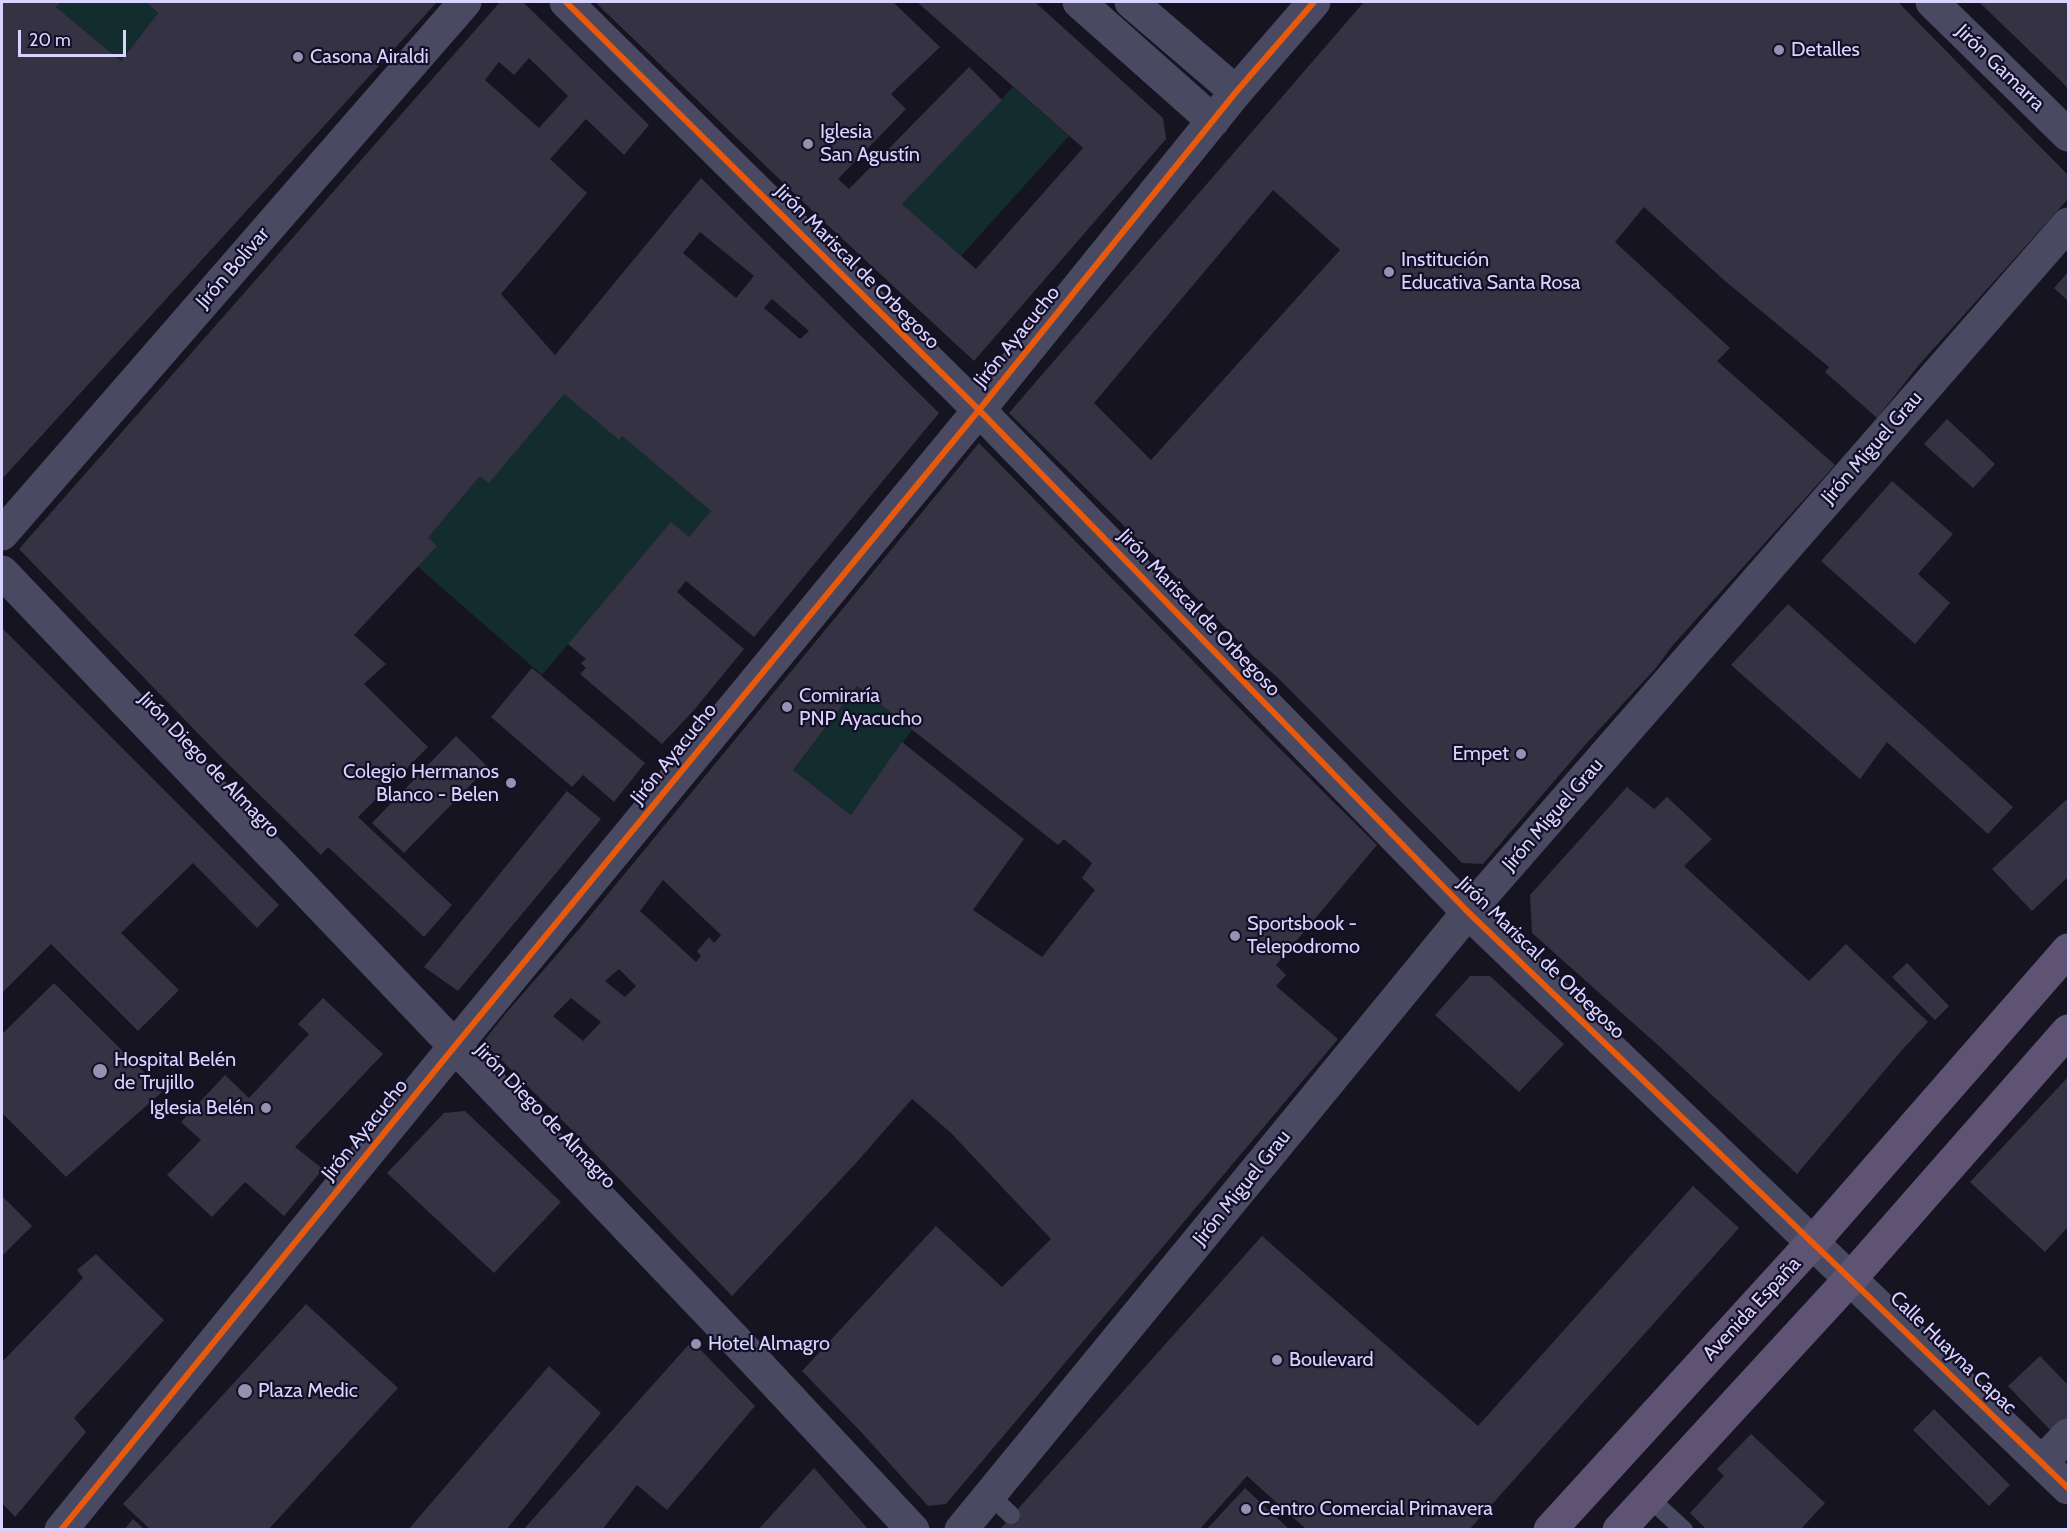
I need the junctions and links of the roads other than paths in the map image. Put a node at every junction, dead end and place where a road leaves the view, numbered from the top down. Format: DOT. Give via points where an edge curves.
graph roads {
  1 [pos="465,2"];
  2 [pos="566,2"];
  3 [pos="1079,2"];
  4 [pos="1131,2"];
  5 [pos="1314,2"];
  6 [pos="1932,2"];
  7 [pos="1236,92"];
  8 [pos="1213,121"];
  9 [pos="2068,135"];
  10 [pos="2068,224"];
  11 [pos="979,410"];
  12 [pos="2,534"];
  13 [pos="2,572"];
  14 [pos="1468,912"];
  15 [pos="2068,950"];
  16 [pos="2068,1031"];
  17 [pos="455,1046"];
  18 [pos="1814,1242"];
  19 [pos="1851,1278"];
  20 [pos="2068,1435"];
  21 [pos="2042,1462"];
  22 [pos="2068,1488"];
  23 [pos="1648,1497"];
  24 [pos="61,1530"];
  25 [pos="913,1530"];
  26 [pos="961,1530"];
  27 [pos="1550,1530"];
  28 [pos="1619,1530"];
  29 [pos="1684,1530"];
  1 -- 12 [label="street, Jirón Bolívar"];
  2 -- 11 [label="street, Jirón Mariscal de Orbegoso"];
  3 -- 8 [label="street"];
  4 -- 7 [label="street"];
  5 -- 7 [label="street, Jirón Ayacucho"];
  6 -- 9 [label="street, Jirón Gamarra"];
  7 -- 8 [label="street, Jirón Ayacucho"];
  8 -- 11 [label="street, Jirón Ayacucho"];
  10 -- 14 [label="street, Jirón Miguel Grau"];
  11 -- 14 [label="street, Jirón Mariscal de Orbegoso"];
  11 -- 17 [label="street, Jirón Ayacucho"];
  13 -- 17 [label="street, Jirón Diego de Almagro"];
  14 -- 18 [label="street, Jirón Mariscal de Orbegoso"];
  14 -- 26 [label="street, Jirón Miguel Grau" via="1000,1505"];
  15 -- 18 [label="main road, Avenida España"];
  16 -- 19 [label="main road"];
  17 -- 24 [label="street, Jirón Ayacucho"];
  17 -- 25 [label="street, Jirón Diego de Almagro"];
  18 -- 19 [label="street, Calle Huayna Capac"];
  18 -- 27 [label="main road, Avenida España"];
  19 -- 21 [label="street, Calle Huayna Capac"];
  19 -- 23 [label="main road"];
  20 -- 21 [label="street"];
  21 -- 22 [label="street, Calle Huayna Capac"];
  23 -- 28 [label="main road"];
  23 -- 29 [label="lane"];
}
